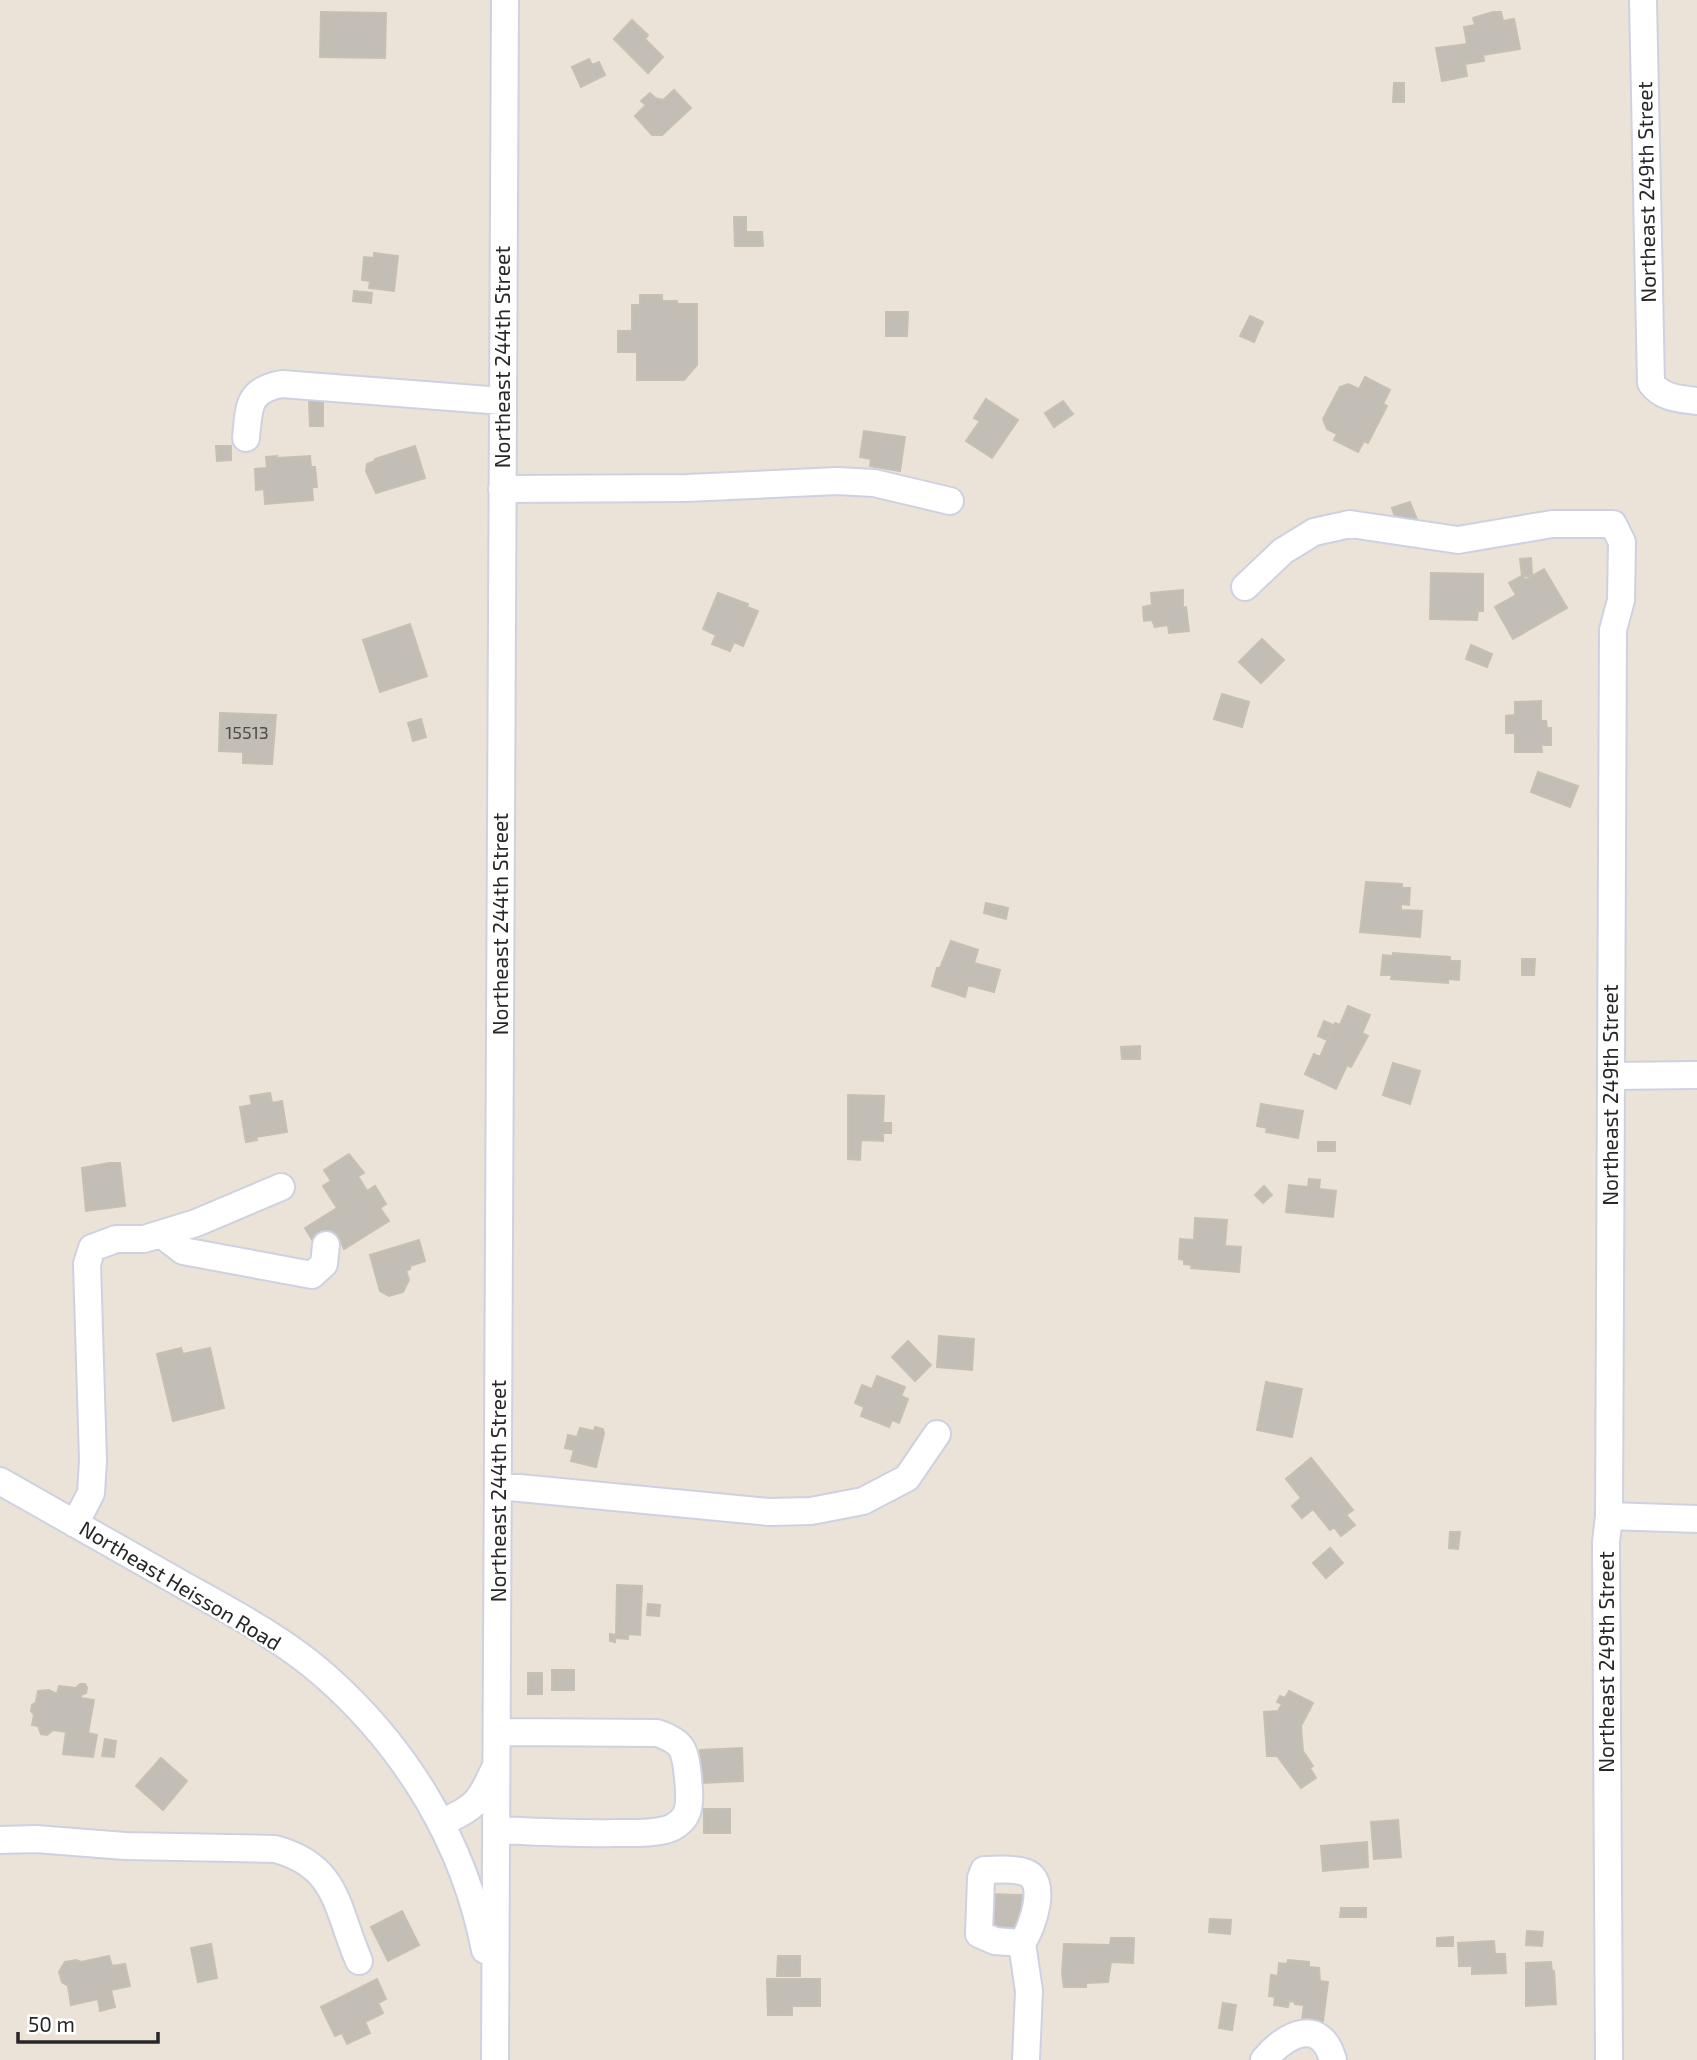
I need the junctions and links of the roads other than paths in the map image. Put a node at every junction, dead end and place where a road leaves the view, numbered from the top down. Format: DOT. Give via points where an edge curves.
graph roads {
  1 [pos="505,0"];
  2 [pos="1643,0"];
  3 [pos="502,401"];
  4 [pos="1697,401"];
  5 [pos="246,438"];
  6 [pos="502,489"];
  7 [pos="950,501"];
  8 [pos="1245,587"];
  9 [pos="1697,1075"];
  10 [pos="1612,1076"];
  11 [pos="281,1187"];
  12 [pos="161,1234"];
  13 [pos="326,1245"];
  14 [pos="937,1434"];
  15 [pos="0,1481"];
  16 [pos="499,1486"];
  17 [pos="1609,1516"];
  18 [pos="1697,1518"];
  19 [pos="75,1524"];
  20 [pos="497,1732"];
  21 [pos="497,1763"];
  22 [pos="442,1822"];
  23 [pos="496,1830"];
  24 [pos="0,1840"];
  25 [pos="1022,1944"];
  26 [pos="359,1961"];
  27 [pos="495,2000"];
  28 [pos="495,2060"];
  29 [pos="1026,2060"];
  30 [pos="1264,2060"];
  31 [pos="1333,2060"];
  32 [pos="1609,2060"];
  1 -- 3 [label="street, Northeast 244th Street"];
  2 -- 4 [label="street, Northeast 249th Street" via="1650,383 1671,398"];
  3 -- 5 [label="street" via="282,384 259,391 249,407"];
  3 -- 6 [label="street, Northeast 244th Street"];
  6 -- 7 [label="street" via="837,481 874,483"];
  6 -- 16 [label="street, Northeast 244th Street"];
  8 -- 10 [label="street, Northeast 249th Street" via="1283,551 1314,532 1350,524 1458,540 1552,524 1612,524 1622,542 1620,600 1612,630"];
  9 -- 10 [label="street"];
  10 -- 17 [label="street, Northeast 249th Street"];
  11 -- 12 [label="street"];
  12 -- 13 [label="street" via="183,1251 312,1275 324,1264"];
  12 -- 19 [label="street" via="116,1239 92,1248 87,1264 93,1460 91,1493"];
  14 -- 16 [label="street" via="907,1478 863,1501 811,1511 769,1512"];
  15 -- 19 [label="street, Northeast Heisson Road"];
  16 -- 20 [label="street, Northeast 244th Street"];
  17 -- 18 [label="street"];
  17 -- 32 [label="street, Northeast 249th Street"];
  19 -- 22 [label="street, Northeast Heisson Road" via="260,1628 322,1674 375,1725"];
  20 -- 21 [label="street, Northeast 244th Street"];
  20 -- 23 [label="street" via="657,1733 681,1746 689,1795 683,1820 660,1831"];
  21 -- 22 [label="street, Northeast 244th Street" via="482,1798 464,1813"];
  21 -- 23 [label="street"];
  22 -- 27 [label="street, Northeast Heisson Road" via="479,1920"];
  23 -- 27 [label="street"];
  24 -- 26 [label="street" via="275,1849 295,1854 315,1867 332,1889"];
  25 -- 29 [label="street" via="1029,1991"];
  27 -- 28 [label="street"];
  30 -- 31 [label="street" via="1276,2045 1306,2032 1319,2036"];
}
